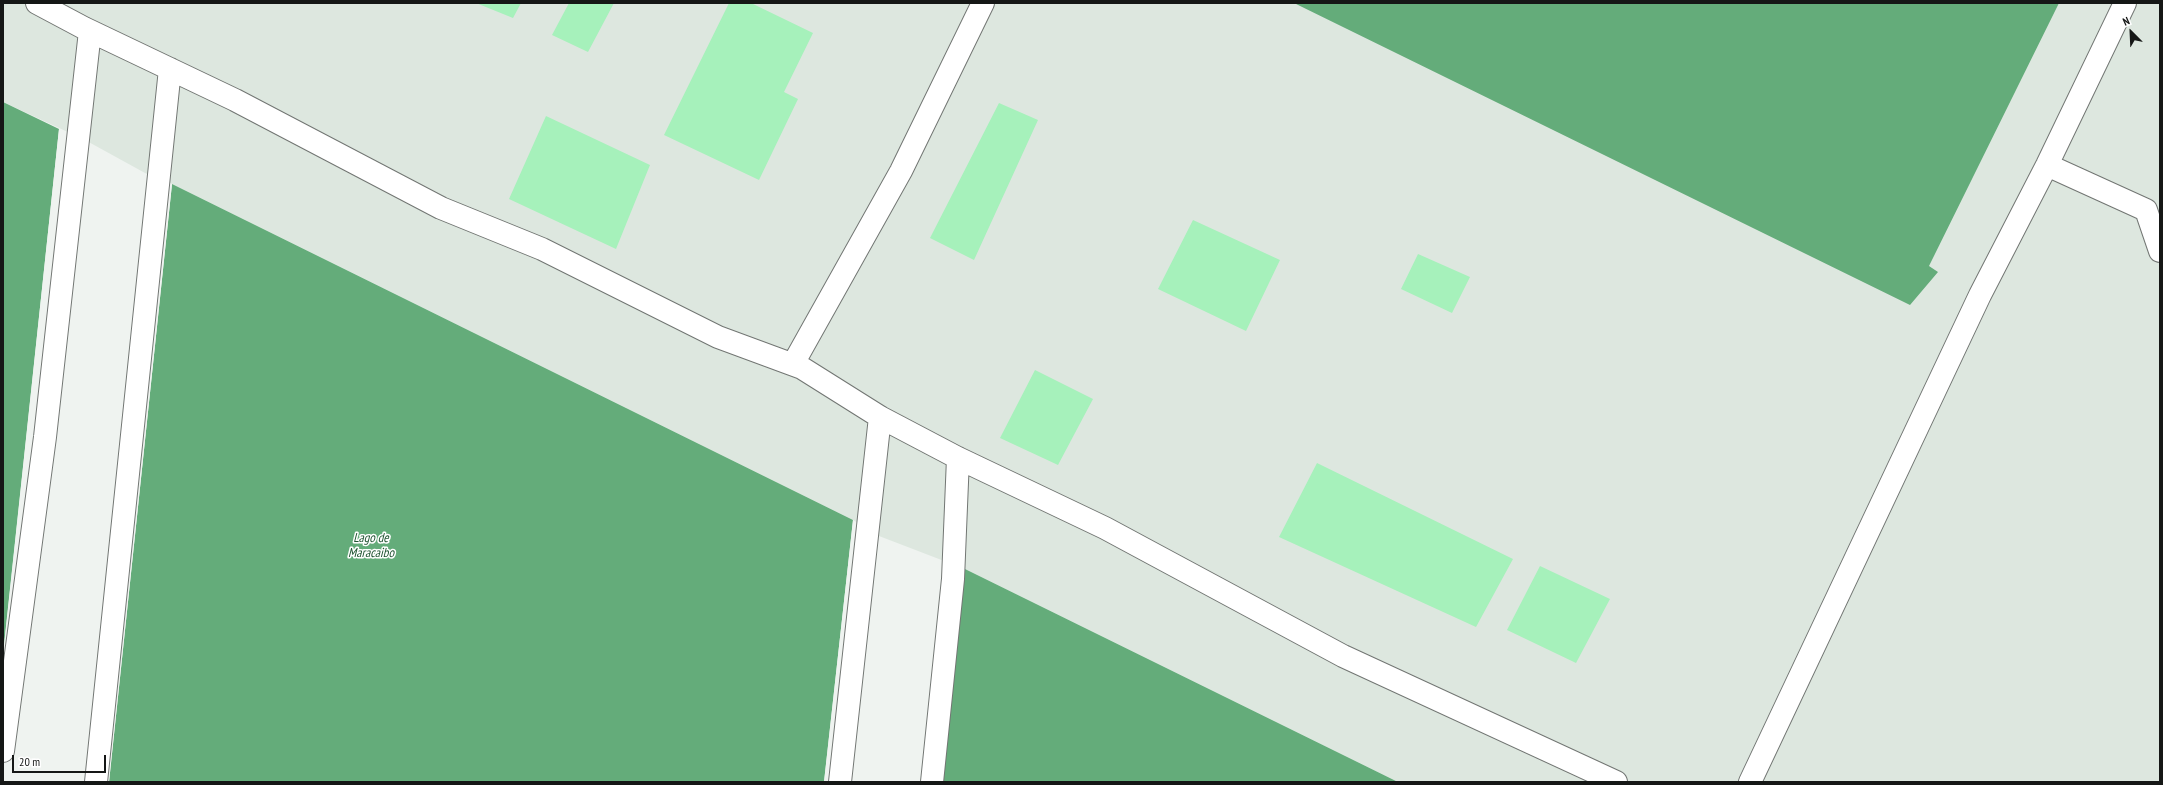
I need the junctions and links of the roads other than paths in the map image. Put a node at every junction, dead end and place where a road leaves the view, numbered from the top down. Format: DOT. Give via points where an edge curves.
graph roads {
  1 [pos="37,3"];
  2 [pos="983,3"];
  3 [pos="2125,3"];
  4 [pos="90,31"];
  5 [pos="170,69"];
  6 [pos="2047,164"];
  7 [pos="2160,251"];
  8 [pos="793,364"];
  9 [pos="880,417"];
  10 [pos="958,458"];
  11 [pos="3,751"];
  12 [pos="96,782"];
  13 [pos="840,782"];
  14 [pos="932,782"];
  15 [pos="1616,782"];
  16 [pos="1750,782"];
  1 -- 4 [label="lane"];
  2 -- 8 [label="lane" via="901,171"];
  3 -- 6 [label="lane"];
  4 -- 5 [label="lane"];
  4 -- 11 [label="lane" via="45,437"];
  5 -- 8 [label="lane" via="236,100 441,208 542,249 718,337"];
  5 -- 12 [label="lane"];
  6 -- 7 [label="lane" via="2146,210"];
  6 -- 16 [label="lane" via="1980,295"];
  8 -- 9 [label="lane"];
  9 -- 10 [label="lane"];
  9 -- 13 [label="lane"];
  10 -- 14 [label="lane" via="953,579"];
  10 -- 15 [label="lane" via="1105,528 1343,656"];
}
